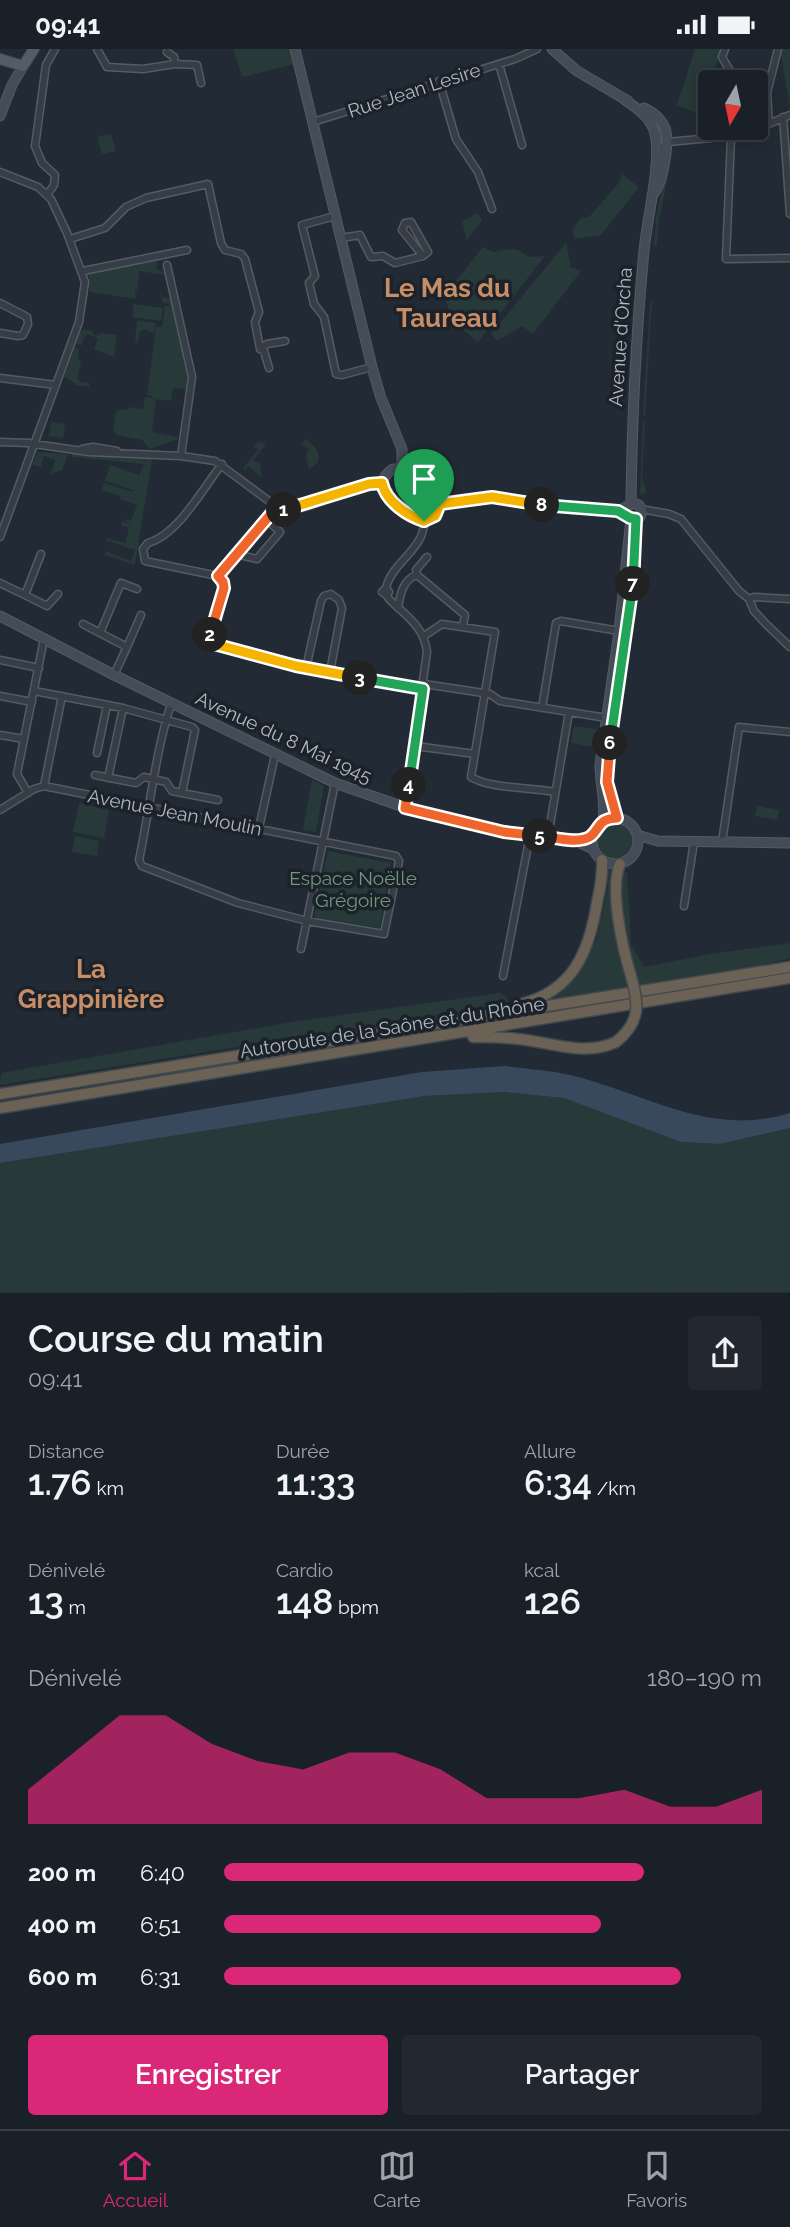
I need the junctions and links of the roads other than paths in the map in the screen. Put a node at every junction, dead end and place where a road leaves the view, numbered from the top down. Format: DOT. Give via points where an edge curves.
graph roads {
  1 [pos="29,49"];
  2 [pos="34,49"];
  3 [pos="55,49"];
  4 [pos="97,49"];
  5 [pos="295,49"];
  6 [pos="523,49"];
  7 [pos="537,49"];
  8 [pos="552,49"];
  9 [pos="725,49"];
  10 [pos="778,49"];
  11 [pos="167,52"];
  12 [pos="0,59"];
  13 [pos="515,59"];
  14 [pos="206,62"];
  15 [pos="175,64"];
  16 [pos="499,64"];
  17 [pos="20,65"];
  18 [pos="197,65"];
  19 [pos="730,70"];
  20 [pos="439,81"];
  21 [pos="201,83"];
  22 [pos="0,101"];
  23 [pos="652,115"];
  24 [pos="0,116"];
  25 [pos="787,116"];
  26 [pos="313,123"];
  27 [pos="769,124"];
  28 [pos="698,140"];
  29 [pos="729,140"];
  30 [pos="668,142"];
  31 [pos="522,145"];
  32 [pos="657,156"];
  33 [pos="0,171"];
  34 [pos="47,195"];
  35 [pos="650,198"];
  36 [pos="492,209"];
  37 [pos="790,214"];
  38 [pos="335,216"];
  39 [pos="341,238"];
  40 [pos="69,239"];
  41 [pos="187,250"];
  42 [pos="423,256"];
  43 [pos="790,258"];
  44 [pos="167,265"];
  45 [pos="83,271"];
  46 [pos="0,303"];
  47 [pos="0,333"];
  48 [pos="285,341"];
  49 [pos="260,349"];
  50 [pos="372,367"];
  51 [pos="269,368"];
  52 [pos="0,378"];
  53 [pos="56,385"];
  54 [pos="0,442"];
  55 [pos="34,445"];
  56 [pos="181,456"];
  57 [pos="222,464"];
  58 [pos="402,469"];
  59 [pos="382,483"];
  60 [pos="440,504"];
  61 [pos="276,508"];
  62 [pos="634,511"];
  63 [pos="266,519"];
  64 [pos="424,521"];
  65 [pos="0,537"];
  66 [pos="41,554"];
  67 [pos="236,554"];
  68 [pos="427,557"];
  69 [pos="417,575"];
  70 [pos="218,576"];
  71 [pos="0,583"];
  72 [pos="137,589"];
  73 [pos="58,594"];
  74 [pos="25,595"];
  75 [pos="749,599"];
  76 [pos="790,599"];
  77 [pos="398,608"];
  78 [pos="141,615"];
  79 [pos="0,616"];
  80 [pos="83,624"];
  81 [pos="463,626"];
  82 [pos="619,631"];
  83 [pos="100,633"];
  84 [pos="424,636"];
  85 [pos="44,639"];
  86 [pos="790,646"];
  87 [pos="127,647"];
  88 [pos="0,660"];
  89 [pos="39,668"];
  90 [pos="306,668"];
  91 [pos="330,672"];
  92 [pos="114,675"];
  93 [pos="424,686"];
  94 [pos="34,691"];
  95 [pos="484,693"];
  96 [pos="0,696"];
  97 [pos="62,696"];
  98 [pos="32,702"];
  99 [pos="171,704"];
  100 [pos="107,705"];
  101 [pos="123,708"];
  102 [pos="542,708"];
  103 [pos="569,712"];
  104 [pos="166,719"];
  105 [pos="607,719"];
  106 [pos="790,732"];
  107 [pos="0,735"];
  108 [pos="24,739"];
  109 [pos="415,745"];
  110 [pos="97,753"];
  111 [pos="475,754"];
  112 [pos="275,755"];
  113 [pos="94,775"];
  114 [pos="108,778"];
  115 [pos="155,779"];
  116 [pos="335,783"];
  117 [pos="44,786"];
  118 [pos="555,792"];
  119 [pos="28,793"];
  120 [pos="182,793"];
  121 [pos="218,800"];
  122 [pos="150,807"];
  123 [pos="405,808"];
  124 [pos="0,810"];
  125 [pos="617,818"];
  126 [pos="603,821"];
  127 [pos="259,828"];
  128 [pos="530,835"];
  129 [pos="592,835"];
  130 [pos="638,835"];
  131 [pos="548,837"];
  132 [pos="572,839"];
  133 [pos="323,841"];
  134 [pos="658,841"];
  135 [pos="694,842"];
  136 [pos="722,842"];
  137 [pos="790,843"];
  138 [pos="593,849"];
  139 [pos="637,849"];
  140 [pos="602,860"];
  141 [pos="620,864"];
  142 [pos="684,906"];
  143 [pos="307,921"];
  144 [pos="301,949"];
  145 [pos="790,967"];
  146 [pos="503,976"];
  147 [pos="790,978"];
  148 [pos="503,1013"];
  149 [pos="453,1035"];
  150 [pos="0,1094"];
  151 [pos="0,1108"];
  1 -- 17 [label="main road"];
  2 -- 17 [label="main road"];
  3 -- 34 [label="street" via="46,65 36,146 42,163 55,175"];
  4 -- 15 [label="street" via="107,67 143,69"];
  5 -- 26 [label="street"];
  6 -- 13 [label="street"];
  7 -- 13 [label="street, Rue Jean Lesire"];
  8 -- 23 [label="street" via="577,71"];
  9 -- 19 [label="street" via="722,57"];
  10 -- 27 [label="street" via="767,93"];
  11 -- 15 [label="street"];
  12 -- 17 [label="main road"];
  13 -- 16 [label="street, Rue Jean Lesire"];
  14 -- 18 [label="street"];
  15 -- 18 [label="street"];
  16 -- 20 [label="street, Rue Jean Lesire"];
  16 -- 31 [label="street"];
  17 -- 22 [label="street"];
  17 -- 24 [label="street"];
  18 -- 21 [label="street"];
  20 -- 26 [label="street, Rue Jean Lesire"];
  20 -- 36 [label="street" via="456,139 478,171"];
  23 -- 30 [label="street" via="661,119"];
  23 -- 32 [label="street, Avenue d'Orcha"];
  25 -- 27 [label="street"];
  25 -- 37 [label="street"];
  26 -- 38 [label="street"];
  28 -- 30 [label="street"];
  29 -- 43 [label="street" via="726,259"];
  30 -- 32 [label="street"];
  30 -- 35 [label="street, Avenue d'Orcha" via="660,185"];
  32 -- 35 [label="street, Avenue d'Orcha"];
  33 -- 34 [label="street"];
  34 -- 40 [label="street"];
  35 -- 62 [label="street, Avenue d'Orcha" via="639,299 631,478 637,491"];
  38 -- 39 [label="street"];
  38 -- 50 [label="street" via="302,225 315,276 309,283 314,304 324,317 337,374"];
  39 -- 42 [label="street" via="360,235 371,257 383,256 395,263"];
  39 -- 50 [label="street"];
  40 -- 45 [label="street"];
  40 -- 49 [label="street" via="105,228 126,207 146,198 208,184 221,243 225,250 245,259 259,312 255,322"];
  41 -- 45 [label="street"];
  42 -- 42 [label="street" via="428,252 411,222 405,223 402,230"];
  44 -- 56 [label="street" via="191,377"];
  45 -- 53 [label="street" via="79,322"];
  46 -- 47 [label="street" via="27,317 28,324 18,337"];
  48 -- 49 [label="street"];
  49 -- 51 [label="street"];
  50 -- 58 [label="street" via="402,449"];
  52 -- 53 [label="street"];
  53 -- 55 [label="street"];
  54 -- 55 [label="street"];
  55 -- 56 [label="street"];
  55 -- 65 [label="street"];
  56 -- 57 [label="street"];
  57 -- 61 [label="street"];
  57 -- 70 [label="street" via="172,529 143,549 145,561 152,564"];
  58 -- 59 [label="street" via="388,472"];
  58 -- 60 [label="street" via="432,490"];
  59 -- 61 [label="street" via="287,510"];
  59 -- 64 [label="street" via="397,505"];
  60 -- 62 [label="street" via="492,497 531,505"];
  60 -- 64 [label="street" via="435,516"];
  61 -- 63 [label="street"];
  62 -- 75 [label="street" via="681,519"];
  62 -- 82 [label="street, Avenue d'Orcha"];
  62 -- 125 [label="street, Avenue d'Orcha" via="635,566 607,766"];
  63 -- 67 [label="street"];
  63 -- 67 [label="street" via="279,532 257,559"];
  64 -- 77 [label="street" via="424,532 389,578 387,591"];
  66 -- 74 [label="street"];
  67 -- 70 [label="street"];
  68 -- 69 [label="street"];
  69 -- 77 [label="street" via="401,591"];
  69 -- 81 [label="street" via="465,615"];
  70 -- 90 [label="street" via="224,588 211,642"];
  71 -- 74 [label="street"];
  72 -- 83 [label="street" via="121,583"];
  73 -- 74 [label="street" via="47,606"];
  75 -- 76 [label="street"];
  75 -- 86 [label="street" via="754,611"];
  77 -- 84 [label="street"];
  78 -- 87 [label="street"];
  79 -- 85 [label="street, Avenue du 8 Mai 1945"];
  80 -- 83 [label="street"];
  81 -- 84 [label="street" via="439,624"];
  81 -- 95 [label="street" via="495,632"];
  82 -- 102 [label="street" via="556,623"];
  82 -- 105 [label="street, Avenue d'Orcha"];
  83 -- 87 [label="street"];
  84 -- 93 [label="street"];
  85 -- 89 [label="street"];
  85 -- 92 [label="street, Avenue du 8 Mai 1945"];
  87 -- 92 [label="street"];
  88 -- 89 [label="street"];
  89 -- 94 [label="street"];
  90 -- 91 [label="street"];
  90 -- 91 [label="street" via="321,601 331,594 342,608"];
  91 -- 93 [label="street"];
  92 -- 99 [label="street, Avenue du 8 Mai 1945"];
  93 -- 95 [label="street"];
  93 -- 109 [label="street"];
  94 -- 97 [label="street"];
  94 -- 98 [label="street"];
  95 -- 102 [label="street" via="497,701"];
  95 -- 111 [label="street"];
  96 -- 98 [label="street"];
  97 -- 100 [label="street"];
  97 -- 117 [label="street"];
  98 -- 108 [label="street"];
  99 -- 104 [label="street"];
  99 -- 112 [label="street, Avenue du 8 Mai 1945"];
  100 -- 101 [label="street"];
  100 -- 110 [label="street"];
  101 -- 104 [label="street"];
  101 -- 114 [label="street"];
  102 -- 103 [label="street"];
  103 -- 105 [label="street"];
  103 -- 118 [label="street"];
  104 -- 115 [label="street"];
  104 -- 120 [label="street" via="195,730"];
  105 -- 126 [label="street, Avenue d'Orcha" via="600,765"];
  106 -- 136 [label="street" via="739,727"];
  107 -- 108 [label="street"];
  108 -- 119 [label="street" via="16,774"];
  109 -- 111 [label="street"];
  109 -- 123 [label="street"];
  111 -- 118 [label="street" via="474,779"];
  112 -- 116 [label="street, Avenue du 8 Mai 1945"];
  112 -- 127 [label="street"];
  113 -- 114 [label="street"];
  114 -- 115 [label="street" via="136,783 144,777"];
  115 -- 120 [label="street"];
  115 -- 122 [label="street"];
  116 -- 123 [label="street, Avenue du 8 Mai 1945"];
  116 -- 133 [label="street"];
  117 -- 119 [label="street"];
  117 -- 122 [label="street, Avenue Jean Moulin"];
  118 -- 131 [label="street"];
  119 -- 124 [label="street"];
  120 -- 121 [label="street"];
  122 -- 127 [label="street, Avenue Jean Moulin"];
  122 -- 143 [label="street" via="139,860 142,866 238,903"];
  123 -- 128 [label="street, Avenue du 8 Mai 1945"];
  125 -- 126 [label="street"];
  125 -- 130 [label="street" via="629,822"];
  126 -- 129 [label="street"];
  127 -- 133 [label="street, Avenue Jean Moulin"];
  128 -- 131 [label="street, Avenue du 8 Mai 1945"];
  128 -- 146 [label="street"];
  129 -- 132 [label="street, Avenue du 8 Mai 1945"];
  129 -- 138 [label="street"];
  130 -- 134 [label="street"];
  130 -- 139 [label="street"];
  131 -- 132 [label="street, Avenue du 8 Mai 1945"];
  132 -- 138 [label="street, Avenue du 8 Mai 1945"];
  133 -- 143 [label="street"];
  133 -- 143 [label="street" via="398,858 384,934"];
  134 -- 135 [label="street"];
  134 -- 139 [label="street"];
  135 -- 136 [label="street"];
  135 -- 142 [label="street"];
  136 -- 137 [label="street"];
  138 -- 140 [label="street"];
  139 -- 141 [label="street"];
  140 -- 141 [label="street"];
  140 -- 148 [label="highway" via="589,941 573,972 553,990"];
  141 -- 149 [label="highway, bridge" via="616,880 621,944 637,997 634,1022 625,1035 596,1049"];
  143 -- 144 [label="street"];
  145 -- 148 [label="highway, Autoroute de la Saône et du Rhône"];
  147 -- 149 [label="highway, Autoroute de la Saône et du Rhône"];
  148 -- 150 [label="highway, Autoroute de la Saône et du Rhône"];
  149 -- 151 [label="highway, Autoroute de la Saône et du Rhône"];
}
